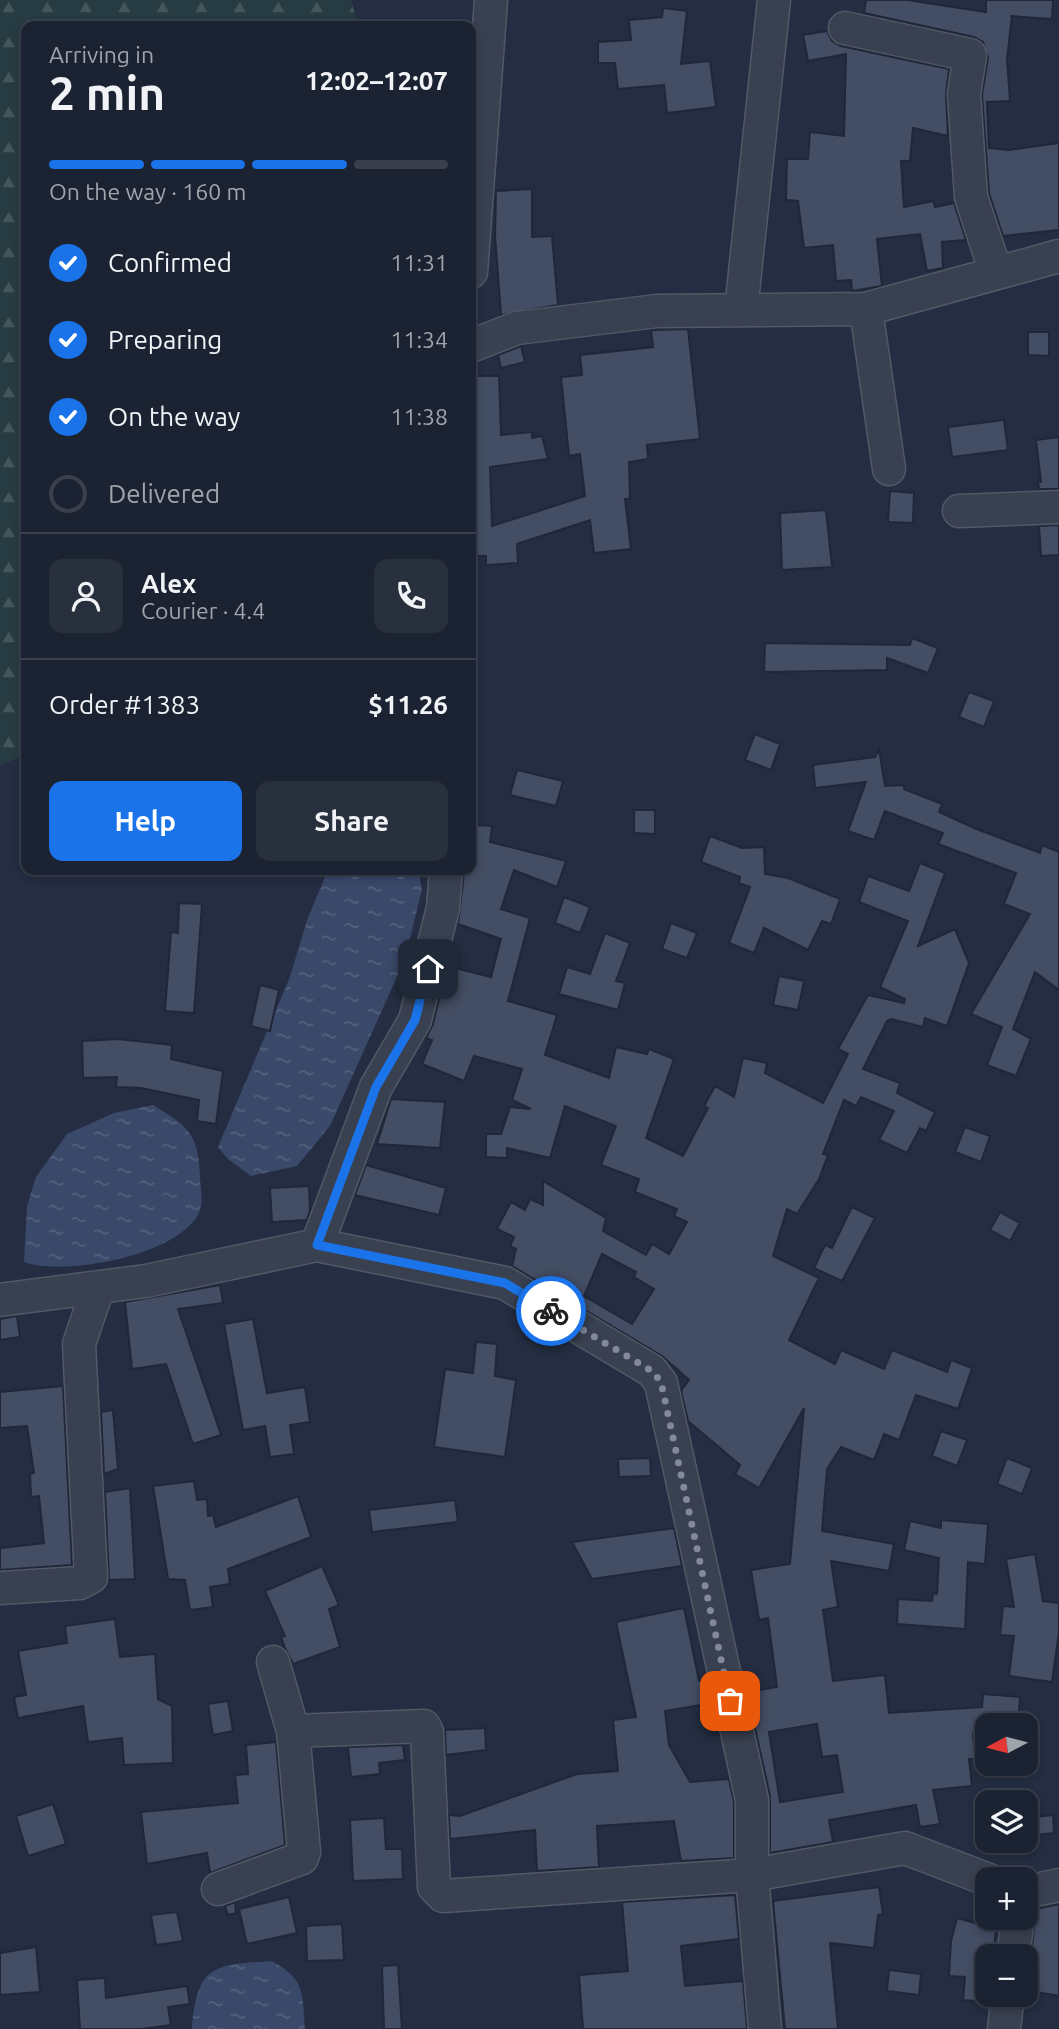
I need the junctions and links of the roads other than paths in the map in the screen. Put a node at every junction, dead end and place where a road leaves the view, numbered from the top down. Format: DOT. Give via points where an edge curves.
graph roads {
  1 [pos="491,0"];
  2 [pos="774,0"];
  3 [pos="845,28"];
  4 [pos="476,204"];
  5 [pos="1059,256"];
  6 [pos="996,272"];
  7 [pos="866,309"];
  8 [pos="741,310"];
  9 [pos="476,344"];
  10 [pos="888,469"];
  11 [pos="1059,507"];
  12 [pos="959,512"];
  13 [pos="446,875"];
  14 [pos="317,1245"];
  15 [pos="98,1288"];
  16 [pos="0,1300"];
  17 [pos="0,1588"];
  18 [pos="273,1662"];
  19 [pos="293,1731"];
  20 [pos="752,1875"];
  21 [pos="975,1875"];
  22 [pos="1059,1885"];
  23 [pos="218,1889"];
  24 [pos="1038,1889"];
  25 [pos="1007,2007"];
  26 [pos="765,2029"];
  27 [pos="1004,2029"];
  1 -- 4 [label="street"];
  2 -- 8 [label="street"];
  3 -- 6 [label="street" via="970,55 964,94 971,197"];
  5 -- 6 [label="street"];
  6 -- 7 [label="street"];
  7 -- 8 [label="street"];
  7 -- 10 [label="street"];
  8 -- 9 [label="street" via="657,311 572,320 517,328"];
  11 -- 12 [label="street"];
  13 -- 14 [label="street" via="443,908 415,1020 376,1087"];
  14 -- 15 [label="street"];
  14 -- 20 [label="street" via="505,1283 652,1371 661,1382 752,1800"];
  15 -- 16 [label="street"];
  15 -- 17 [label="street" via="79,1344 91,1577 80,1583"];
  18 -- 19 [label="street"];
  19 -- 20 [label="street" via="424,1726 434,1887 443,1896"];
  19 -- 23 [label="street" via="302,1858"];
  20 -- 21 [label="street" via="905,1848"];
  20 -- 26 [label="street"];
  22 -- 24 [label="street"];
  25 -- 27 [label="street"];
}
